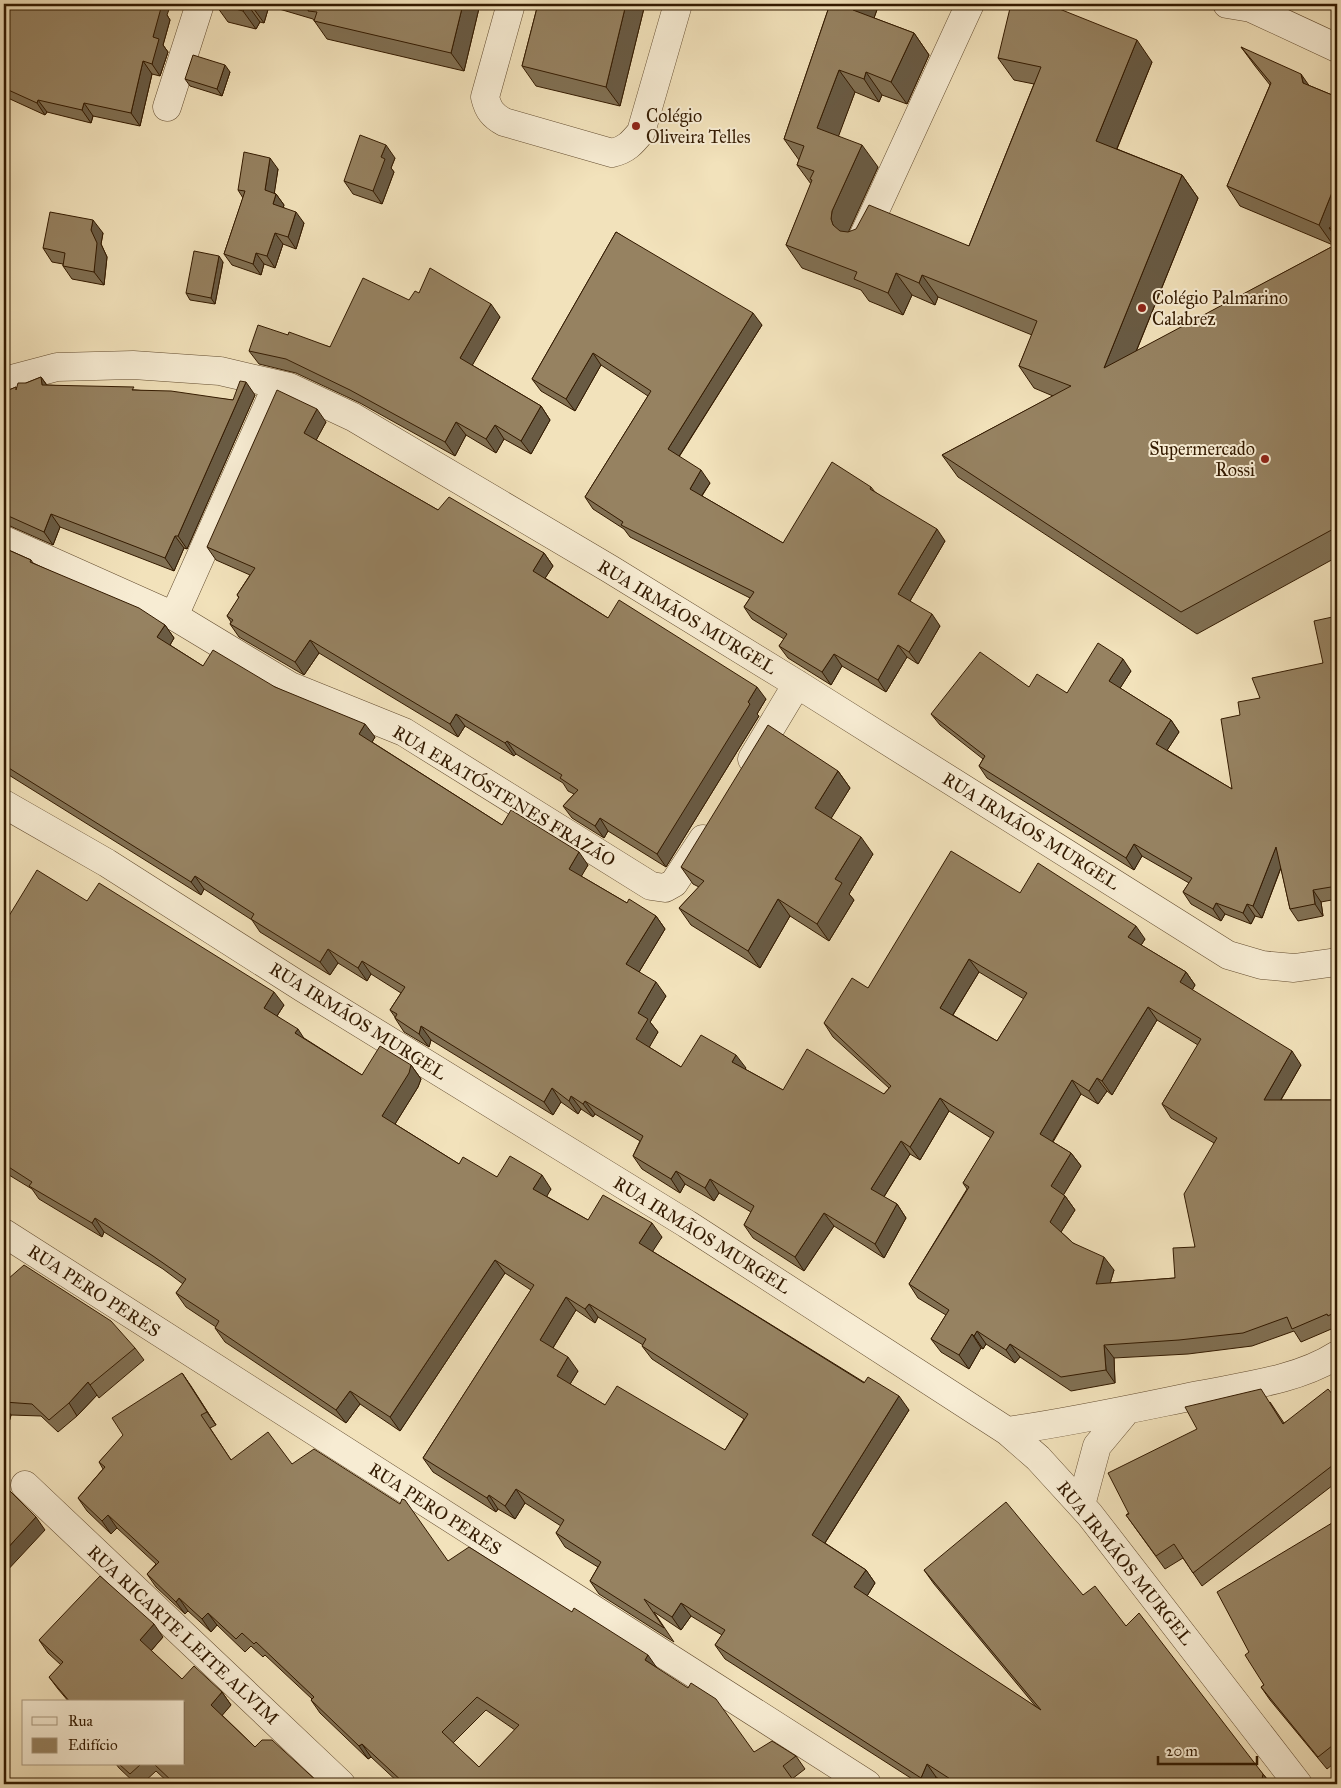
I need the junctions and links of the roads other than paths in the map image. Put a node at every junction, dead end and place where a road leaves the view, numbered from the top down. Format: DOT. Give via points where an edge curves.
graph roads {
  1 [pos="200,4"];
  2 [pos="511,4"];
  3 [pos="678,4"];
  4 [pos="970,4"];
  5 [pos="1242,5"];
  6 [pos="1337,48"];
  7 [pos="167,107"];
  8 [pos="862,239"];
  9 [pos="4,380"];
  10 [pos="277,385"];
  11 [pos="4,540"];
  12 [pos="174,616"];
  13 [pos="798,684"];
  14 [pos="738,782"];
  15 [pos="4,804"];
  16 [pos="718,815"];
  17 [pos="1337,962"];
  18 [pos="4,1233"];
  19 [pos="1337,1354"];
  20 [pos="1127,1410"];
  21 [pos="1007,1431"];
  22 [pos="25,1486"];
  23 [pos="1081,1505"];
  24 [pos="341,1784"];
  25 [pos="867,1784"];
  26 [pos="1298,1784"];
  1 -- 7 [label="street"];
  2 -- 3 [label="street" via="485,97 494,117 612,153 633,143 640,132"];
  4 -- 8 [label="street"];
  5 -- 6 [label="street"];
  9 -- 10 [label="street, RUA IRMÃOS MURGEL" via="57,367 133,365 220,371"];
  10 -- 12 [label="street"];
  10 -- 13 [label="street, RUA IRMÃOS MURGEL" via="289,387 353,417"];
  11 -- 12 [label="street, RUA ERATÓSTENES FRAZÃO"];
  12 -- 16 [label="street, RUA ERATÓSTENES FRAZÃO" via="290,686 404,732 652,886 665,888 674,883"];
  13 -- 14 [label="street"];
  13 -- 17 [label="street, RUA IRMÃOS MURGEL" via="1228,955 1262,965 1294,968"];
  15 -- 21 [label="street, RUA IRMÃOS MURGEL" via="107,862 311,993 688,1224"];
  18 -- 25 [label="street, RUA PERO PERES"];
  19 -- 20 [label="street" via="1325,1362 1270,1380"];
  20 -- 21 [label="street"];
  20 -- 23 [label="street" via="1097,1446"];
  21 -- 23 [label="street, RUA IRMÃOS MURGEL" via="1038,1458"];
  22 -- 24 [label="street, RUA RICARTE LEITE ALVIM"];
  23 -- 26 [label="street, RUA IRMÃOS MURGEL"];
}
